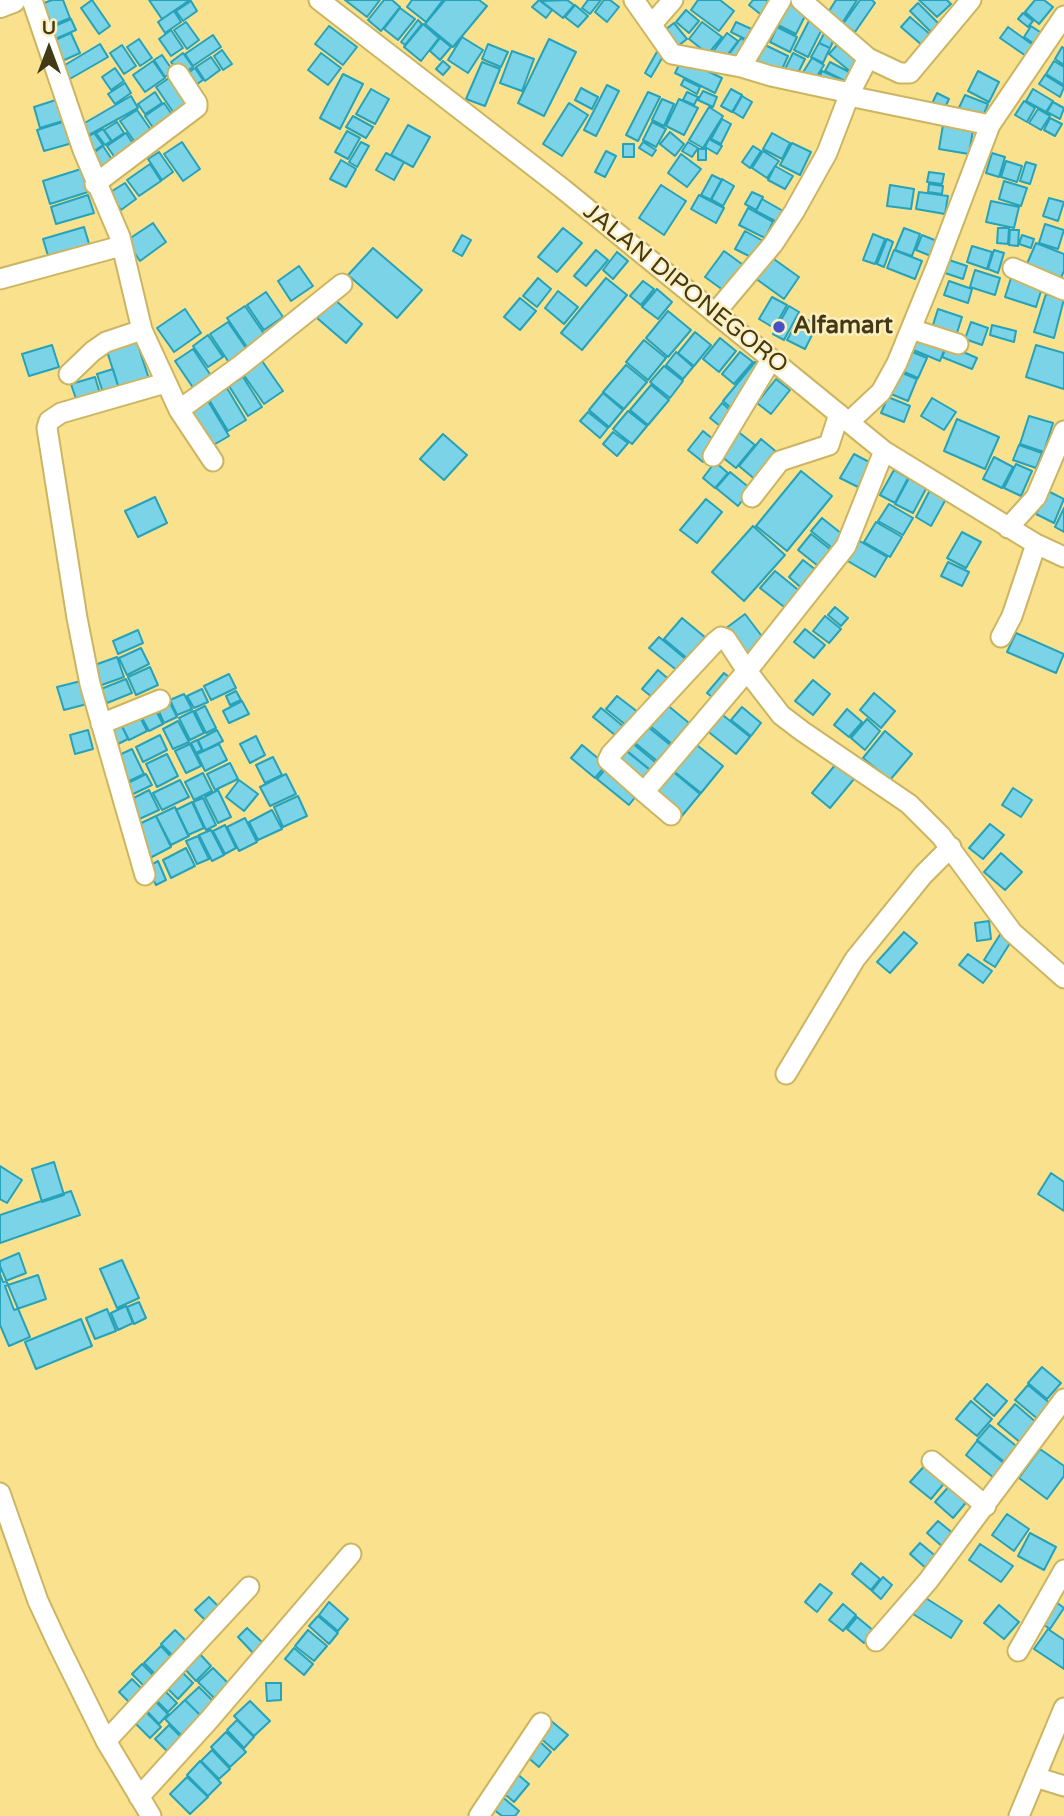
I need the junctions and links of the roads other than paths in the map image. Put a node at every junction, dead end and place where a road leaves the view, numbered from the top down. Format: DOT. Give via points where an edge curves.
graph roads {
  1 [pos="13,0"];
  2 [pos="32,0"];
  3 [pos="319,0"];
  4 [pos="635,0"];
  5 [pos="674,0"];
  6 [pos="781,0"];
  7 [pos="801,0"];
  8 [pos="971,0"];
  9 [pos="0,5"];
  10 [pos="1064,16"];
  11 [pos="652,24"];
  12 [pos="868,58"];
  13 [pos="741,66"];
  14 [pos="178,74"];
  15 [pos="850,95"];
  16 [pos="990,125"];
  17 [pos="95,184"];
  18 [pos="121,246"];
  19 [pos="1013,268"];
  20 [pos="0,279"];
  21 [pos="342,284"];
  22 [pos="1064,290"];
  23 [pos="715,313"];
  24 [pos="911,328"];
  25 [pos="142,330"];
  26 [pos="958,344"];
  27 [pos="771,360"];
  28 [pos="69,374"];
  29 [pos="165,383"];
  30 [pos="179,411"];
  31 [pos="844,418"];
  32 [pos="1064,431"];
  33 [pos="884,451"];
  34 [pos="713,456"];
  35 [pos="213,461"];
  36 [pos="752,497"];
  37 [pos="1008,528"];
  38 [pos="1036,544"];
  39 [pos="1064,557"];
  40 [pos="1001,637"];
  41 [pos="747,671"];
  42 [pos="160,700"];
  43 [pos="102,724"];
  44 [pos="644,792"];
  45 [pos="671,815"];
  46 [pos="951,847"];
  47 [pos="145,875"];
  48 [pos="1064,978"];
  49 [pos="786,1074"];
  50 [pos="1064,1399"];
  51 [pos="932,1461"];
  52 [pos="0,1493"];
  53 [pos="986,1506"];
  54 [pos="351,1554"];
  55 [pos="1064,1570"];
  56 [pos="249,1587"];
  57 [pos="876,1641"];
  58 [pos="1018,1651"];
  59 [pos="1064,1709"];
  60 [pos="541,1723"];
  61 [pos="106,1741"];
  62 [pos="1035,1777"];
  63 [pos="1064,1786"];
  64 [pos="139,1797"];
  65 [pos="151,1816"];
  66 [pos="479,1816"];
  67 [pos="1019,1816"];
  1 -- 9 [label="main road"];
  2 -- 17 [label="street"];
  3 -- 23 [label="street, JALAN DIPONEGORO"];
  4 -- 11 [label="street"];
  5 -- 11 [label="street"];
  6 -- 13 [label="street"];
  7 -- 12 [label="street"];
  8 -- 12 [label="street" via="910,73"];
  10 -- 16 [label="street"];
  11 -- 13 [label="street" via="672,54"];
  12 -- 15 [label="street"];
  13 -- 15 [label="street"];
  14 -- 17 [label="street" via="197,107"];
  15 -- 16 [label="street"];
  15 -- 23 [label="street" via="827,153 794,212"];
  16 -- 24 [label="street"];
  17 -- 18 [label="street"];
  18 -- 20 [label="street"];
  18 -- 25 [label="street"];
  19 -- 22 [label="street"];
  21 -- 30 [label="street"];
  23 -- 27 [label="street, JALAN DIPONEGORO"];
  24 -- 26 [label="street"];
  24 -- 31 [label="street" via="881,392"];
  25 -- 28 [label="street" via="106,342"];
  25 -- 29 [label="street"];
  27 -- 31 [label="street, JALAN DIPONEGORO"];
  27 -- 34 [label="street"];
  29 -- 30 [label="street"];
  29 -- 43 [label="street" via="61,413 48,424 77,618"];
  30 -- 35 [label="street"];
  31 -- 33 [label="street, JALAN DIPONEGORO"];
  31 -- 36 [label="street" via="829,444 780,461"];
  32 -- 37 [label="street" via="1036,497"];
  33 -- 37 [label="street, JALAN DIPONEGORO"];
  33 -- 41 [label="street" via="846,546"];
  37 -- 38 [label="street, JALAN DIPONEGORO"];
  38 -- 39 [label="street, JALAN DIPONEGORO"];
  38 -- 40 [label="street"];
  41 -- 44 [label="street"];
  41 -- 44 [label="street" via="721,637 611,754 610,763"];
  41 -- 46 [label="street" via="781,715 909,804"];
  42 -- 43 [label="street"];
  43 -- 47 [label="street"];
  44 -- 45 [label="street"];
  46 -- 48 [label="street" via="1012,932"];
  46 -- 49 [label="street" via="855,959"];
  50 -- 53 [label="street"];
  51 -- 53 [label="street"];
  52 -- 61 [label="street" via="38,1601"];
  53 -- 57 [label="street"];
  54 -- 64 [label="street"];
  55 -- 58 [label="street"];
  56 -- 61 [label="street"];
  59 -- 62 [label="street"];
  60 -- 66 [label="street"];
  61 -- 64 [label="street"];
  62 -- 63 [label="street"];
  62 -- 67 [label="street"];
  64 -- 65 [label="street"];
}
